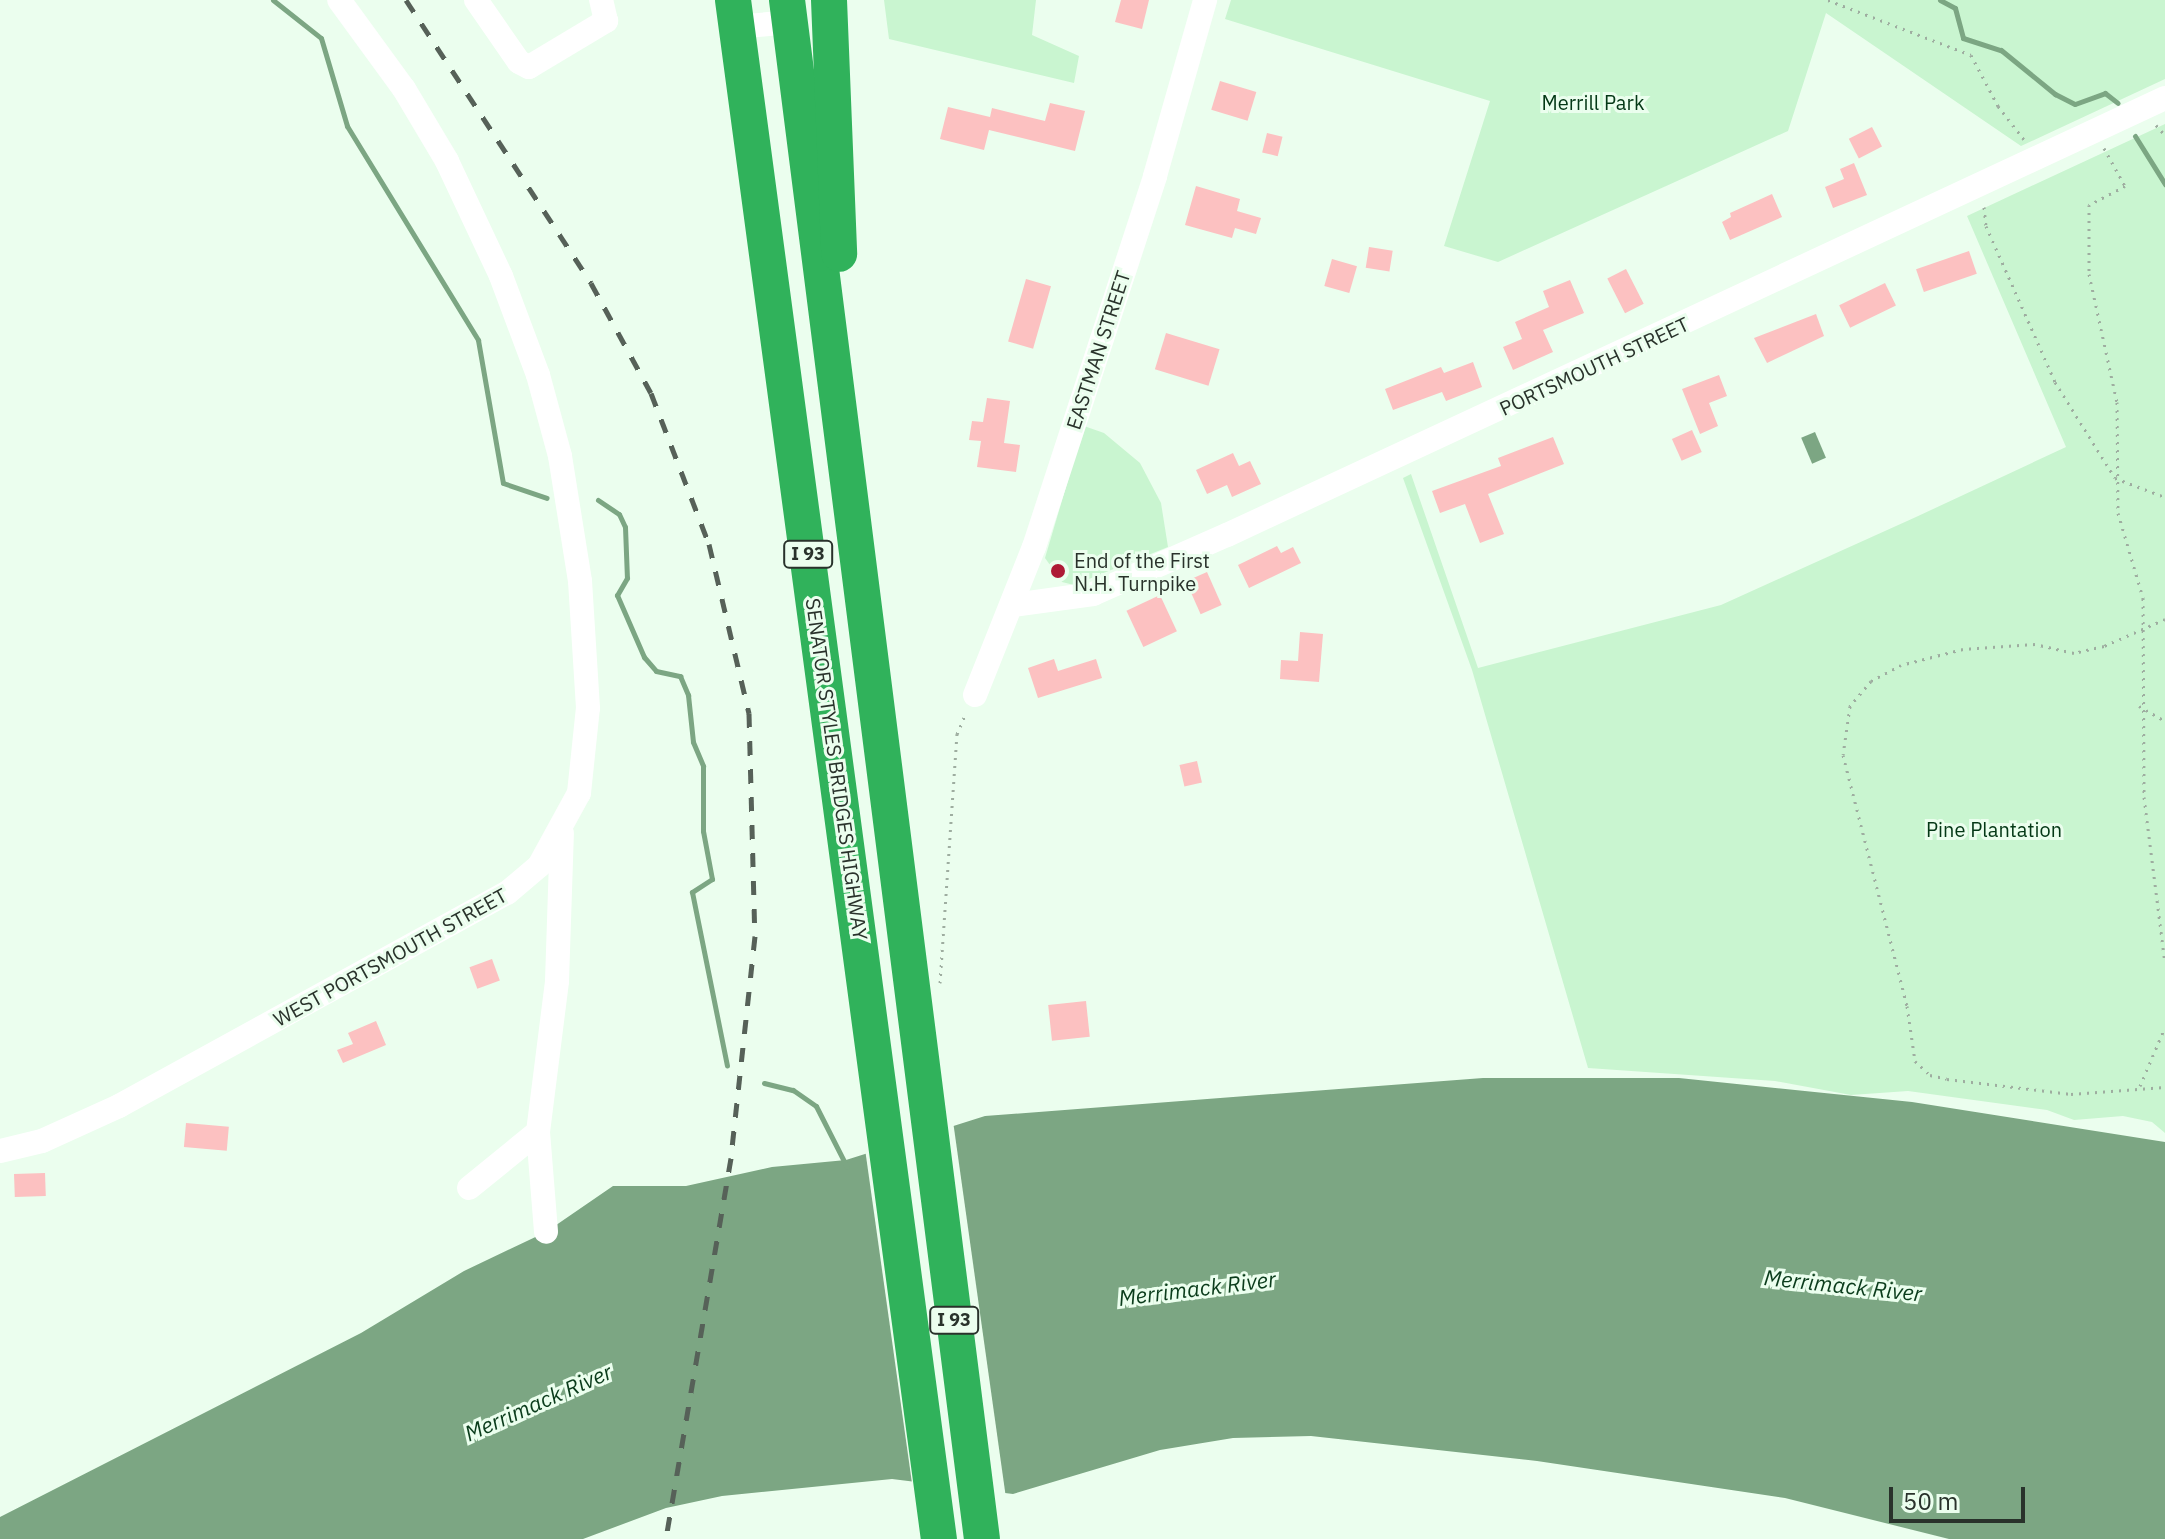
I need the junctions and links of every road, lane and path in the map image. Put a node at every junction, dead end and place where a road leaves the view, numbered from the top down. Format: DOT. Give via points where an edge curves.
graph roads {
  1 [pos="339,0"];
  2 [pos="476,0"];
  3 [pos="601,0"];
  4 [pos="829,0"];
  5 [pos="1205,0"];
  6 [pos="1828,0"];
  7 [pos="788,11"];
  8 [pos="735,13"];
  9 [pos="2165,98"];
  10 [pos="2154,122"];
  11 [pos="2165,135"];
  12 [pos="2103,145"];
  13 [pos="2039,158"];
  14 [pos="1981,187"];
  15 [pos="840,400"];
  16 [pos="2115,478"];
  17 [pos="2165,497"];
  18 [pos="1013,605"];
  19 [pos="2165,619"];
  20 [pos="2145,628"];
  21 [pos="975,695"];
  22 [pos="2139,706"];
  23 [pos="2165,721"];
  24 [pos="562,831"];
  25 [pos="2165,963"];
  26 [pos="939,995"];
  27 [pos="2165,1027"];
  28 [pos="2165,1087"];
  29 [pos="2139,1088"];
  30 [pos="538,1132"];
  31 [pos="0,1151"];
  32 [pos="469,1188"];
  33 [pos="546,1232"];
  34 [pos="939,1539"];
  35 [pos="982,1539"];
  1 -- 24 [label="street, WEST PORTSMOUTH STREET" via="404,89 447,161 501,276 538,375 560,456 580,581 588,708 583,772"];
  2 -- 3 [label="street" via="519,62 529,67 606,21"];
  4 -- 15 [label="highway" via="839,200"];
  5 -- 18 [label="street, EASTMAN STREET" via="1155,176"];
  6 -- 13 [label="path" via="1971,55 1998,106"];
  7 -- 8 [label="street"];
  7 -- 15 [label="highway, I 93"];
  8 -- 34 [label="highway, SENATOR STYLES BRIDGES HIGHWAY / I 93"];
  9 -- 13 [label="street, PORTSMOUTH STREET"];
  10 -- 11 [label="path"];
  12 -- 16 [label="path" via="2125,186 2089,205 2089,274 2117,402"];
  13 -- 14 [label="street, PORTSMOUTH STREET"];
  14 -- 16 [label="path" via="1986,226 2055,382"];
  14 -- 18 [label="street, PORTSMOUTH STREET" via="1093,594"];
  15 -- 35 [label="highway, I 93" via="923,1102"];
  16 -- 17 [label="path"];
  16 -- 20 [label="path"];
  18 -- 21 [label="street, EASTMAN STREET"];
  19 -- 20 [label="path"];
  20 -- 22 [label="path"];
  20 -- 29 [label="path" via="2074,653 2035,644 1963,649 1901,665 1871,681 1850,706 1843,728 1851,800 1907,1006 1915,1061 1930,1075 1947,1079 2071,1094"];
  21 -- 26 [label="path" via="957,734"];
  22 -- 23 [label="path"];
  22 -- 25 [label="path" via="2144,797"];
  24 -- 30 [label="street" via="557,981"];
  24 -- 31 [label="street, WEST PORTSMOUTH STREET" via="539,866 507,893 435,937 119,1106 42,1141"];
  27 -- 29 [label="path"];
  28 -- 29 [label="path"];
  30 -- 32 [label="street"];
  30 -- 33 [label="street"];
}
